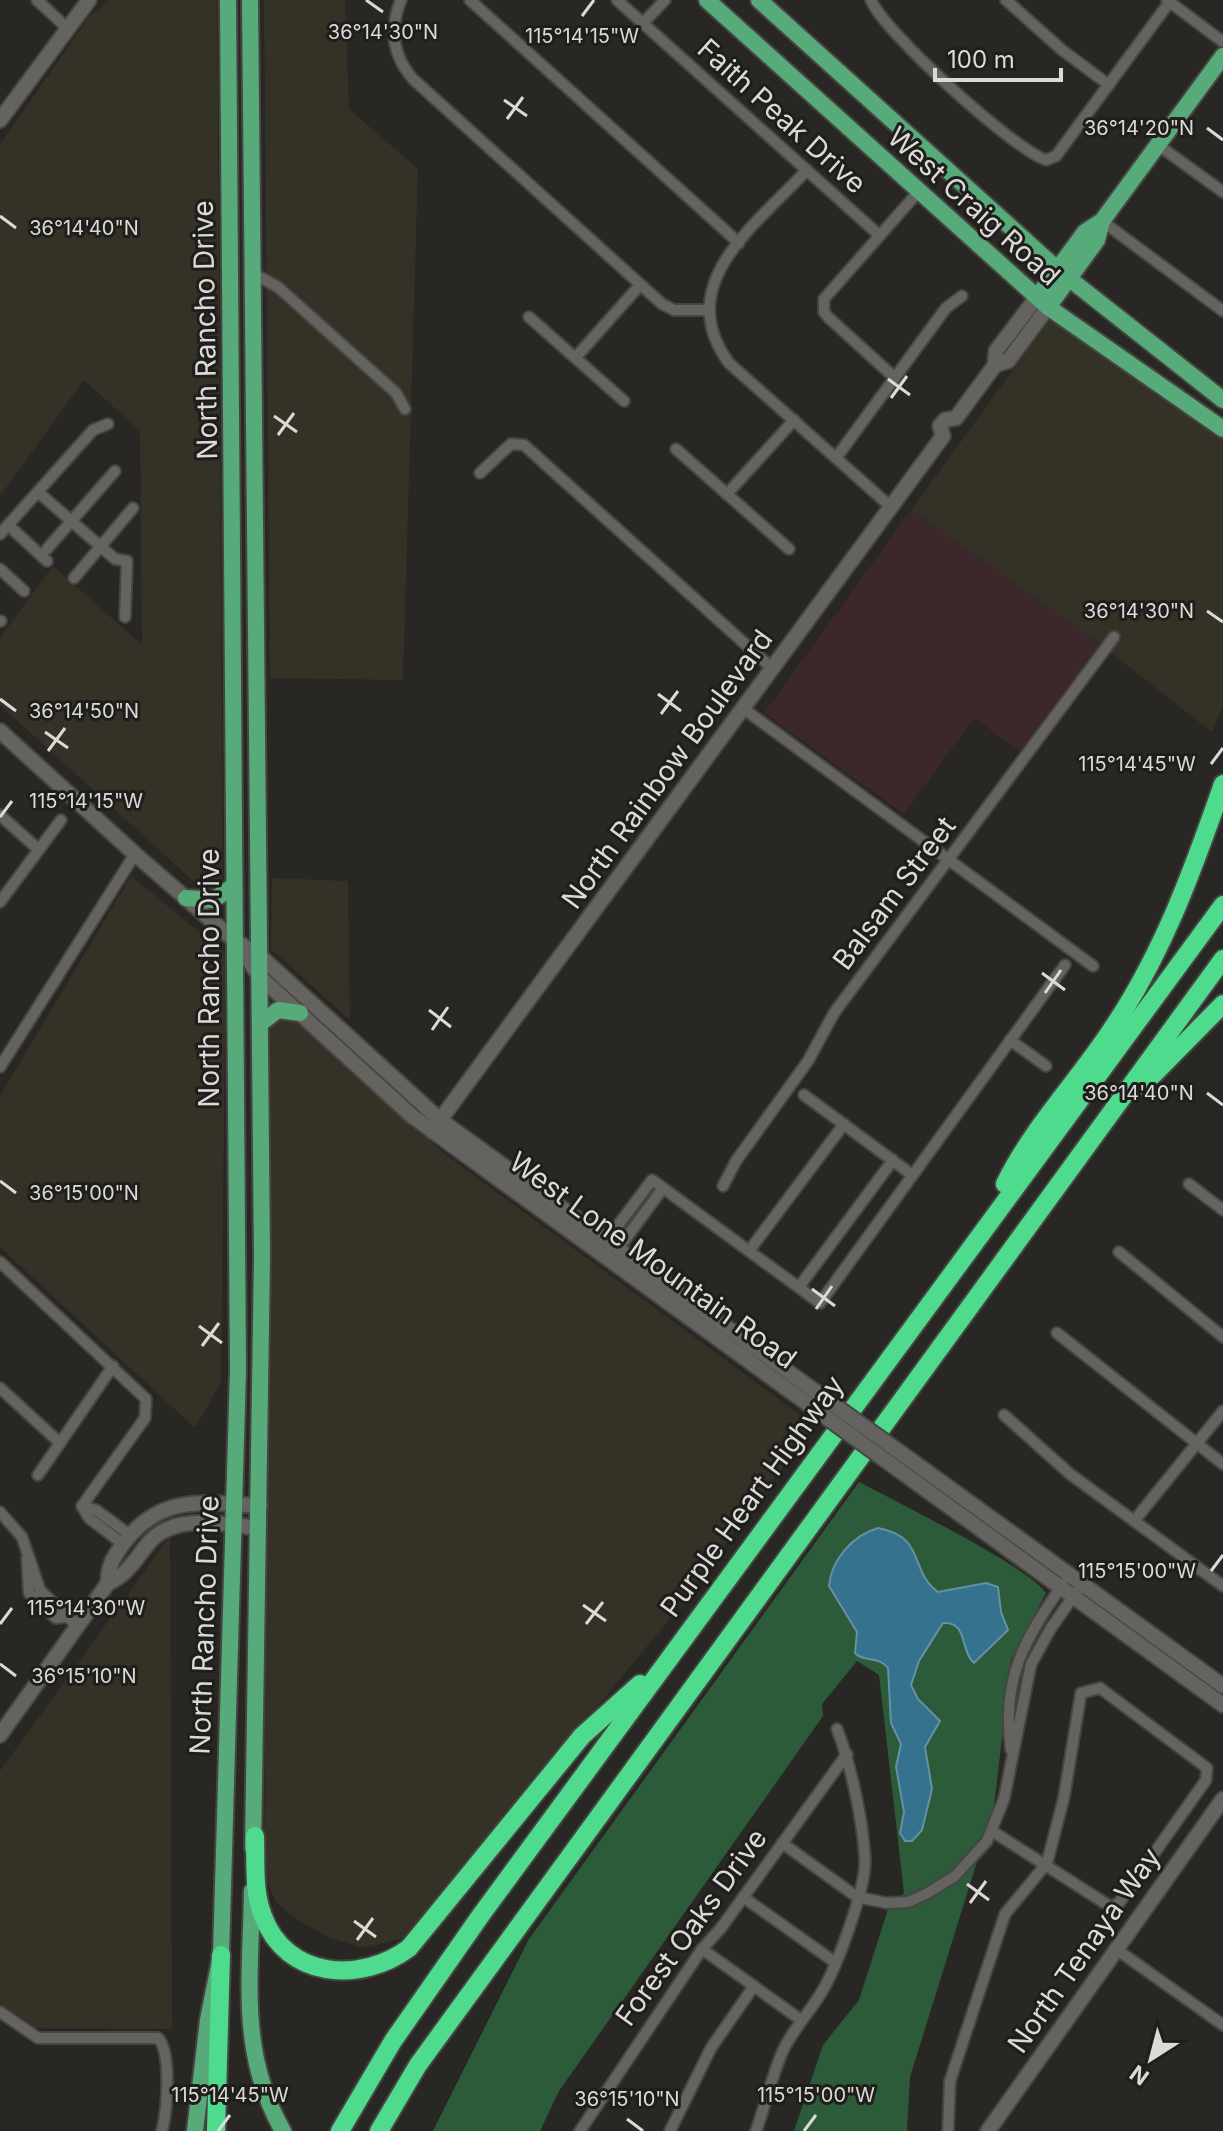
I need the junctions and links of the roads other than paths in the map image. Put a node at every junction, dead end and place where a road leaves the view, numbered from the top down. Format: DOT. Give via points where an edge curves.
graph roads {
  1 [pos="37,0"];
  2 [pos="89,0"];
  3 [pos="228,0"];
  4 [pos="250,0"];
  5 [pos="401,0"];
  6 [pos="470,0"];
  7 [pos="617,0"];
  8 [pos="665,0"];
  9 [pos="707,0"];
  10 [pos="759,0"];
  11 [pos="871,0"];
  12 [pos="1006,0"];
  13 [pos="1169,1"];
  14 [pos="643,23"];
  15 [pos="66,27"];
  16 [pos="1223,42"];
  17 [pos="1223,56"];
  18 [pos="1109,85"];
  19 [pos="3,110"];
  20 [pos="1158,145"];
  21 [pos="807,170"];
  22 [pos="919,191"];
  23 [pos="1223,192"];
  24 [pos="1102,221"];
  25 [pos="879,235"];
  26 [pos="739,243"];
  27 [pos="252,273"];
  28 [pos="1064,274"];
  29 [pos="640,285"];
  30 [pos="962,296"];
  31 [pos="1043,302"];
  32 [pos="708,310"];
  33 [pos="1223,311"];
  34 [pos="529,317"];
  35 [pos="576,357"];
  36 [pos="895,378"];
  37 [pos="232,394"];
  38 [pos="1223,400"];
  39 [pos="624,401"];
  40 [pos="405,409"];
  41 [pos="794,420"];
  42 [pos="108,424"];
  43 [pos="1223,429"];
  44 [pos="676,449"];
  45 [pos="836,458"];
  46 [pos="254,464"];
  47 [pos="232,467"];
  48 [pos="115,471"];
  49 [pos="480,473"];
  50 [pos="38,492"];
  51 [pos="727,494"];
  52 [pos="891,507"];
  53 [pos="133,508"];
  54 [pos="254,519"];
  55 [pos="70,521"];
  56 [pos="8,525"];
  57 [pos="0,534"];
  58 [pos="100,546"];
  59 [pos="47,549"];
  60 [pos="789,549"];
  61 [pos="47,561"];
  62 [pos="0,569"];
  63 [pos="74,578"];
  64 [pos="24,591"];
  65 [pos="125,617"];
  66 [pos="1114,637"];
  67 [pos="773,669"];
  68 [pos="744,709"];
  69 [pos="0,731"];
  70 [pos="1223,784"];
  71 [pos="0,815"];
  72 [pos="61,820"];
  73 [pos="38,849"];
  74 [pos="135,854"];
  75 [pos="949,859"];
  76 [pos="234,886"];
  77 [pos="2,893"];
  78 [pos="186,898"];
  79 [pos="1223,905"];
  80 [pos="234,940"];
  81 [pos="260,956"];
  82 [pos="1223,959"];
  83 [pos="1065,965"];
  84 [pos="1093,966"];
  85 [pos="260,977"];
  86 [pos="1223,1004"];
  87 [pos="300,1013"];
  88 [pos="261,1023"];
  89 [pos="1010,1040"];
  90 [pos="1046,1066"];
  91 [pos="0,1067"];
  92 [pos="804,1095"];
  93 [pos="1119,1099"];
  94 [pos="844,1124"];
  95 [pos="436,1125"];
  96 [pos="893,1160"];
  97 [pos="911,1174"];
  98 [pos="1189,1184"];
  99 [pos="723,1186"];
  100 [pos="663,1188"];
  101 [pos="237,1204"];
  102 [pos="1223,1210"];
  103 [pos="262,1214"];
  104 [pos="986,1223"];
  105 [pos="608,1250"];
  106 [pos="749,1251"];
  107 [pos="1119,1252"];
  108 [pos="0,1262"];
  109 [pos="799,1287"];
  110 [pos="1057,1333"];
  111 [pos="1223,1337"];
  112 [pos="113,1366"];
  113 [pos="0,1388"];
  114 [pos="1223,1411"];
  115 [pos="1004,1415"];
  116 [pos="60,1443"];
  117 [pos="1196,1444"];
  118 [pos="1223,1464"];
  119 [pos="38,1475"];
  120 [pos="233,1504"];
  121 [pos="260,1506"];
  122 [pos="0,1512"];
  123 [pos="1134,1521"];
  124 [pos="232,1525"];
  125 [pos="259,1528"];
  126 [pos="126,1540"];
  127 [pos="108,1583"];
  128 [pos="1071,1586"];
  129 [pos="1223,1586"];
  130 [pos="77,1626"];
  131 [pos="666,1661"];
  132 [pos="1223,1686"];
  133 [pos="1223,1705"];
  134 [pos="837,1729"];
  135 [pos="0,1735"];
  136 [pos="847,1754"];
  137 [pos="1223,1799"];
  138 [pos="992,1831"];
  139 [pos="255,1836"];
  140 [pos="782,1843"];
  141 [pos="1047,1863"];
  142 [pos="743,1897"];
  143 [pos="857,1897"];
  144 [pos="702,1949"];
  145 [pos="1116,1949"];
  146 [pos="221,1955"];
  147 [pos="836,1963"];
  148 [pos="754,1986"];
  149 [pos="0,2012"];
  150 [pos="801,2020"];
  151 [pos="1223,2025"];
  152 [pos="162,2131"];
  153 [pos="195,2131"];
  154 [pos="216,2131"];
  155 [pos="283,2131"];
  156 [pos="340,2131"];
  157 [pos="379,2131"];
  158 [pos="580,2131"];
  159 [pos="670,2131"];
  160 [pos="756,2131"];
  161 [pos="948,2131"];
  162 [pos="988,2131"];
  1 -- 15 [label="street"];
  2 -- 15 [label="main road"];
  3 -- 37 [label="main road, North Rancho Drive"];
  4 -- 27 [label="main road, North Rancho Drive"];
  5 -- 29 [label="street" via="393,27 398,56 413,79"];
  6 -- 26 [label="street"];
  7 -- 14 [label="street, Faith Peak Drive"];
  8 -- 14 [label="street"];
  9 -- 22 [label="main road, West Craig Road"];
  10 -- 28 [label="main road, West Craig Road"];
  11 -- 18 [label="street" via="891,31 1011,139 1046,160 1056,156"];
  12 -- 18 [label="street"];
  13 -- 16 [label="street"];
  13 -- 18 [label="street"];
  14 -- 21 [label="street, Faith Peak Drive"];
  15 -- 19 [label="main road"];
  17 -- 20 [label="main road, North Rainbow Boulevard"];
  20 -- 23 [label="street"];
  20 -- 24 [label="main road, North Rainbow Boulevard"];
  21 -- 25 [label="street, Faith Peak Drive"];
  21 -- 26 [label="street"];
  22 -- 25 [label="street"];
  22 -- 31 [label="main road, West Craig Road"];
  24 -- 28 [label="main road, North Rainbow Boulevard" via="1085,232"];
  24 -- 33 [label="street"];
  25 -- 36 [label="street" via="823,306 829,318"];
  26 -- 32 [label="street" via="720,266"];
  27 -- 40 [label="street" via="290,297 396,393"];
  27 -- 46 [label="main road, North Rancho Drive"];
  28 -- 31 [label="main road, North Rainbow Boulevard"];
  28 -- 38 [label="main road, West Craig Road"];
  29 -- 32 [label="street" via="674,310"];
  29 -- 35 [label="street"];
  30 -- 36 [label="street" via="946,308"];
  31 -- 43 [label="main road, West Craig Road"];
  31 -- 52 [label="main road, North Rainbow Boulevard" via="1008,361 995,365 956,418 957,430 943,436"];
  32 -- 41 [label="street" via="712,333 729,363"];
  34 -- 35 [label="street"];
  35 -- 39 [label="street"];
  36 -- 45 [label="street"];
  37 -- 46 [label="main road" via="241,419 241,448"];
  37 -- 47 [label="main road, North Rancho Drive"];
  41 -- 45 [label="street"];
  41 -- 51 [label="street"];
  42 -- 50 [label="street" via="93,430"];
  44 -- 51 [label="street"];
  45 -- 52 [label="street"];
  46 -- 54 [label="main road, North Rancho Drive"];
  47 -- 54 [label="main road" via="245,476 245,498"];
  47 -- 76 [label="main road, North Rancho Drive"];
  48 -- 55 [label="street"];
  49 -- 67 [label="street" via="511,444 524,445"];
  50 -- 55 [label="street"];
  50 -- 56 [label="street"];
  51 -- 60 [label="street"];
  52 -- 67 [label="main road, North Rainbow Boulevard"];
  53 -- 58 [label="street"];
  54 -- 81 [label="main road, North Rancho Drive"];
  55 -- 58 [label="street"];
  55 -- 59 [label="street"];
  56 -- 57 [label="street"];
  56 -- 61 [label="street"];
  58 -- 63 [label="street"];
  58 -- 65 [label="street" via="115,559 127,561"];
  62 -- 64 [label="street"];
  66 -- 75 [label="street, Balsam Street"];
  67 -- 68 [label="main road, North Rainbow Boulevard"];
  68 -- 75 [label="street"];
  68 -- 95 [label="main road, North Rainbow Boulevard"];
  69 -- 74 [label="main road, West Lone Mountain Road"];
  70 -- 104 [label="highway" via="1180,903 1140,986 1017,1158"];
  71 -- 73 [label="street"];
  72 -- 73 [label="street"];
  73 -- 77 [label="street"];
  74 -- 78 [label="main road, West Lone Mountain Road"];
  74 -- 91 [label="street"];
  75 -- 84 [label="street"];
  75 -- 99 [label="street, Balsam Street" via="834,1013 808,1061"];
  76 -- 78 [label="main road" via="213,900"];
  76 -- 80 [label="main road, North Rancho Drive"];
  78 -- 80 [label="main road, West Lone Mountain Road"];
  79 -- 104 [label="highway, Purple Heart Highway"];
  80 -- 81 [label="main road, West Lone Mountain Road"];
  80 -- 85 [label="main road, West Lone Mountain Road"];
  80 -- 101 [label="main road, North Rancho Drive"];
  81 -- 85 [label="main road, North Rancho Drive"];
  81 -- 95 [label="main road, West Lone Mountain Road"];
  82 -- 93 [label="highway"];
  83 -- 89 [label="street"];
  85 -- 87 [label="main road, West Lone Mountain Road"];
  85 -- 88 [label="main road, North Rancho Drive"];
  86 -- 93 [label="highway" via="1153,1075"];
  87 -- 88 [label="main road" via="278,1010"];
  87 -- 95 [label="main road, West Lone Mountain Road"];
  88 -- 103 [label="main road, North Rancho Drive"];
  89 -- 90 [label="street"];
  89 -- 97 [label="street"];
  92 -- 94 [label="street"];
  93 -- 157 [label="highway" via="418,2065"];
  94 -- 96 [label="street"];
  94 -- 106 [label="street"];
  95 -- 105 [label="main road, West Lone Mountain Road"];
  96 -- 97 [label="street"];
  96 -- 109 [label="street"];
  97 -- 109 [label="street" via="820,1303"];
  98 -- 102 [label="street"];
  100 -- 105 [label="street" via="624,1241"];
  100 -- 105 [label="street" via="652,1180 613,1232"];
  100 -- 106 [label="street"];
  101 -- 103 [label="main road"];
  101 -- 120 [label="main road, North Rancho Drive"];
  103 -- 121 [label="main road, North Rancho Drive"];
  104 -- 131 [label="highway, Purple Heart Highway"];
  105 -- 128 [label="main road, West Lone Mountain Road, bridge"];
  106 -- 109 [label="street"];
  107 -- 111 [label="street"];
  108 -- 112 [label="street"];
  110 -- 117 [label="street"];
  112 -- 116 [label="street"];
  112 -- 126 [label="street" via="148,1405 145,1418 82,1506 96,1510"];
  113 -- 116 [label="street"];
  114 -- 117 [label="street"];
  115 -- 123 [label="street" via="1070,1474"];
  116 -- 119 [label="street"];
  117 -- 118 [label="street"];
  117 -- 123 [label="street"];
  120 -- 121 [label="main road"];
  120 -- 124 [label="main road, North Rancho Drive"];
  120 -- 126 [label="main road" via="171,1507 154,1513"];
  121 -- 125 [label="main road, North Rancho Drive"];
  122 -- 130 [label="street" via="22,1537 29,1593 56,1618 65,1617"];
  123 -- 129 [label="street"];
  124 -- 125 [label="main road"];
  124 -- 127 [label="main road" via="194,1522 164,1530 123,1577"];
  124 -- 146 [label="main road, North Rancho Drive"];
  125 -- 139 [label="main road, North Rancho Drive"];
  126 -- 127 [label="main road" via="108,1566"];
  127 -- 130 [label="main road"];
  128 -- 132 [label="main road, West Lone Mountain Road"];
  128 -- 133 [label="main road, West Lone Mountain Road"];
  128 -- 138 [label="street" via="1026,1639 1017,1658 1008,1730 1011,1752 1004,1799"];
  130 -- 135 [label="main road"];
  131 -- 139 [label="highway" via="582,1736 409,1948 373,1969 341,1971 311,1964 275,1937 257,1893"];
  131 -- 156 [label="highway, Purple Heart Highway" via="393,2041"];
  134 -- 136 [label="street"];
  136 -- 140 [label="street, Forest Oaks Drive"];
  136 -- 143 [label="street" via="865,1861"];
  137 -- 145 [label="main road, North Tenaya Way"];
  138 -- 141 [label="street"];
  138 -- 143 [label="street" via="977,1854 935,1890 908,1902"];
  139 -- 155 [label="main road, North Rancho Drive" via="249,2030 267,2102"];
  140 -- 142 [label="street, Forest Oaks Drive"];
  140 -- 143 [label="street"];
  141 -- 141 [label="street" via="1064,1797 1077,1702 1086,1689 1100,1688 1204,1763 1208,1773 1119,1903 1111,1907"];
  141 -- 161 [label="street" via="1005,1914 950,2081"];
  142 -- 144 [label="street, Forest Oaks Drive"];
  142 -- 147 [label="street"];
  143 -- 147 [label="street"];
  144 -- 148 [label="street"];
  144 -- 158 [label="street, Forest Oaks Drive"];
  145 -- 151 [label="street"];
  145 -- 162 [label="main road, North Tenaya Way"];
  146 -- 153 [label="main road, North Rancho Drive"];
  146 -- 154 [label="highway"];
  147 -- 150 [label="street"];
  148 -- 150 [label="street"];
  148 -- 159 [label="street" via="711,2048"];
  149 -- 152 [label="street" via="38,2038 158,2038 167,2099"];
  150 -- 160 [label="street" via="781,2054"];
}
